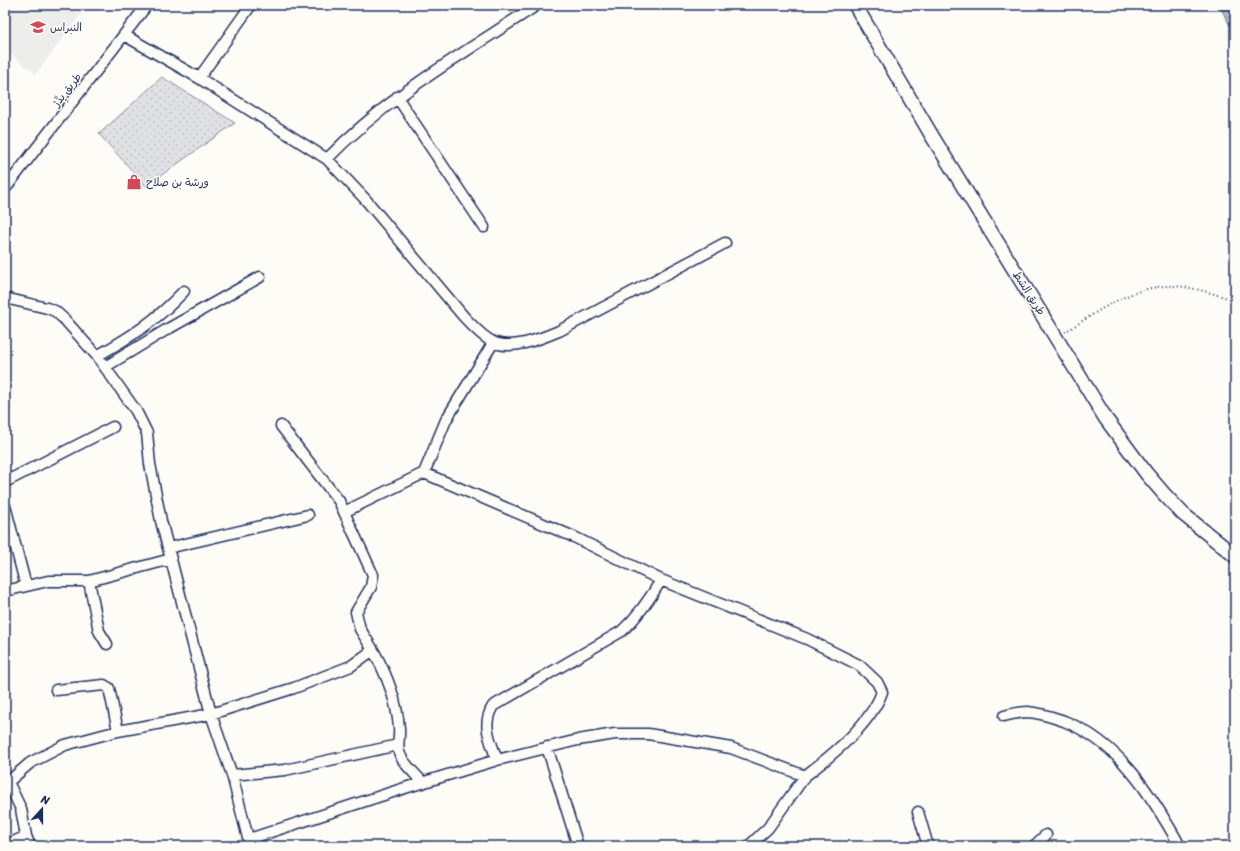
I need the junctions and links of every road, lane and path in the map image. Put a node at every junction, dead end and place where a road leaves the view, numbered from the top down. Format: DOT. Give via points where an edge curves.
graph roads {
  1 [pos="147,5"];
  2 [pos="251,5"];
  3 [pos="537,5"];
  4 [pos="855,5"];
  5 [pos="124,35"];
  6 [pos="199,78"];
  7 [pos="397,97"];
  8 [pos="327,159"];
  9 [pos="5,189"];
  10 [pos="484,227"];
  11 [pos="725,243"];
  12 [pos="260,277"];
  13 [pos="184,291"];
  14 [pos="5,298"];
  15 [pos="1235,300"];
  16 [pos="1057,337"];
  17 [pos="493,343"];
  18 [pos="97,356"];
  19 [pos="105,367"];
  20 [pos="281,426"];
  21 [pos="113,427"];
  22 [pos="424,473"];
  23 [pos="5,482"];
  24 [pos="5,506"];
  25 [pos="344,512"];
  26 [pos="308,515"];
  27 [pos="168,548"];
  28 [pos="1235,556"];
  29 [pos="171,559"];
  30 [pos="661,580"];
  31 [pos="89,581"];
  32 [pos="26,586"];
  33 [pos="5,591"];
  34 [pos="107,644"];
  35 [pos="373,650"];
  36 [pos="56,690"];
  37 [pos="211,714"];
  38 [pos="1004,716"];
  39 [pos="118,731"];
  40 [pos="398,745"];
  41 [pos="547,747"];
  42 [pos="497,760"];
  43 [pos="232,776"];
  44 [pos="805,776"];
  45 [pos="7,782"];
  46 [pos="424,783"];
  47 [pos="918,812"];
  48 [pos="1046,835"];
  49 [pos="28,841"];
  50 [pos="250,843"];
  51 [pos="5,846"];
  52 [pos="578,846"];
  53 [pos="749,846"];
  54 [pos="928,846"];
  55 [pos="1034,846"];
  56 [pos="1180,846"];
  1 -- 5 [label="street, طريق يِدِّرْ"];
  2 -- 6 [label="street"];
  3 -- 7 [label="street"];
  4 -- 16 [label="main road, طريق الشط"];
  5 -- 6 [label="street"];
  5 -- 9 [label="street, طريق يِدِّرْ"];
  6 -- 8 [label="street"];
  7 -- 8 [label="street" via="353,133"];
  7 -- 10 [label="street"];
  8 -- 17 [label="street" via="366,200 464,317"];
  11 -- 17 [label="street" via="560,331 521,344"];
  12 -- 19 [label="street"];
  13 -- 18 [label="street" via="153,322"];
  14 -- 18 [label="street" via="55,311"];
  15 -- 16 [label="path" via="1209,292 1170,286 1143,290 1117,300"];
  16 -- 28 [label="main road, طريق الشط" via="1106,419 1146,473 1184,514"];
  17 -- 22 [label="street" via="446,420"];
  18 -- 19 [label="street"];
  19 -- 27 [label="street" via="136,411 147,433 150,464"];
  20 -- 25 [label="street" via="336,497"];
  21 -- 23 [label="street"];
  22 -- 25 [label="street"];
  22 -- 30 [label="street" via="574,537"];
  24 -- 32 [label="street"];
  25 -- 35 [label="street" via="373,575 371,587 356,612 360,629"];
  26 -- 27 [label="street"];
  27 -- 29 [label="street"];
  29 -- 31 [label="street"];
  29 -- 37 [label="street"];
  30 -- 42 [label="street" via="649,600 622,631 493,706 487,720 486,731"];
  30 -- 44 [label="street" via="807,638 859,665 877,682 882,692 878,703 853,734"];
  31 -- 32 [label="street" via="48,581"];
  31 -- 34 [label="street" via="99,631"];
  32 -- 33 [label="street"];
  35 -- 37 [label="street" via="351,666 294,688"];
  35 -- 40 [label="street" via="384,668 394,699 400,727"];
  36 -- 39 [label="street" via="104,685 109,688"];
  37 -- 39 [label="street"];
  37 -- 43 [label="street"];
  38 -- 56 [label="street" via="1026,712 1047,715 1095,737 1147,790"];
  39 -- 45 [label="street" via="65,745 49,752 30,763"];
  40 -- 43 [label="street" via="285,770"];
  40 -- 46 [label="street" via="402,758"];
  41 -- 42 [label="street"];
  41 -- 44 [label="street" via="615,734 648,734 731,748"];
  41 -- 52 [label="street"];
  42 -- 46 [label="street"];
  43 -- 50 [label="street"];
  44 -- 53 [label="street" via="768,828"];
  45 -- 49 [label="street" via="21,808"];
  46 -- 50 [label="street"];
  47 -- 54 [label="street"];
  48 -- 55 [label="street"];
  49 -- 51 [label="street"];
}
